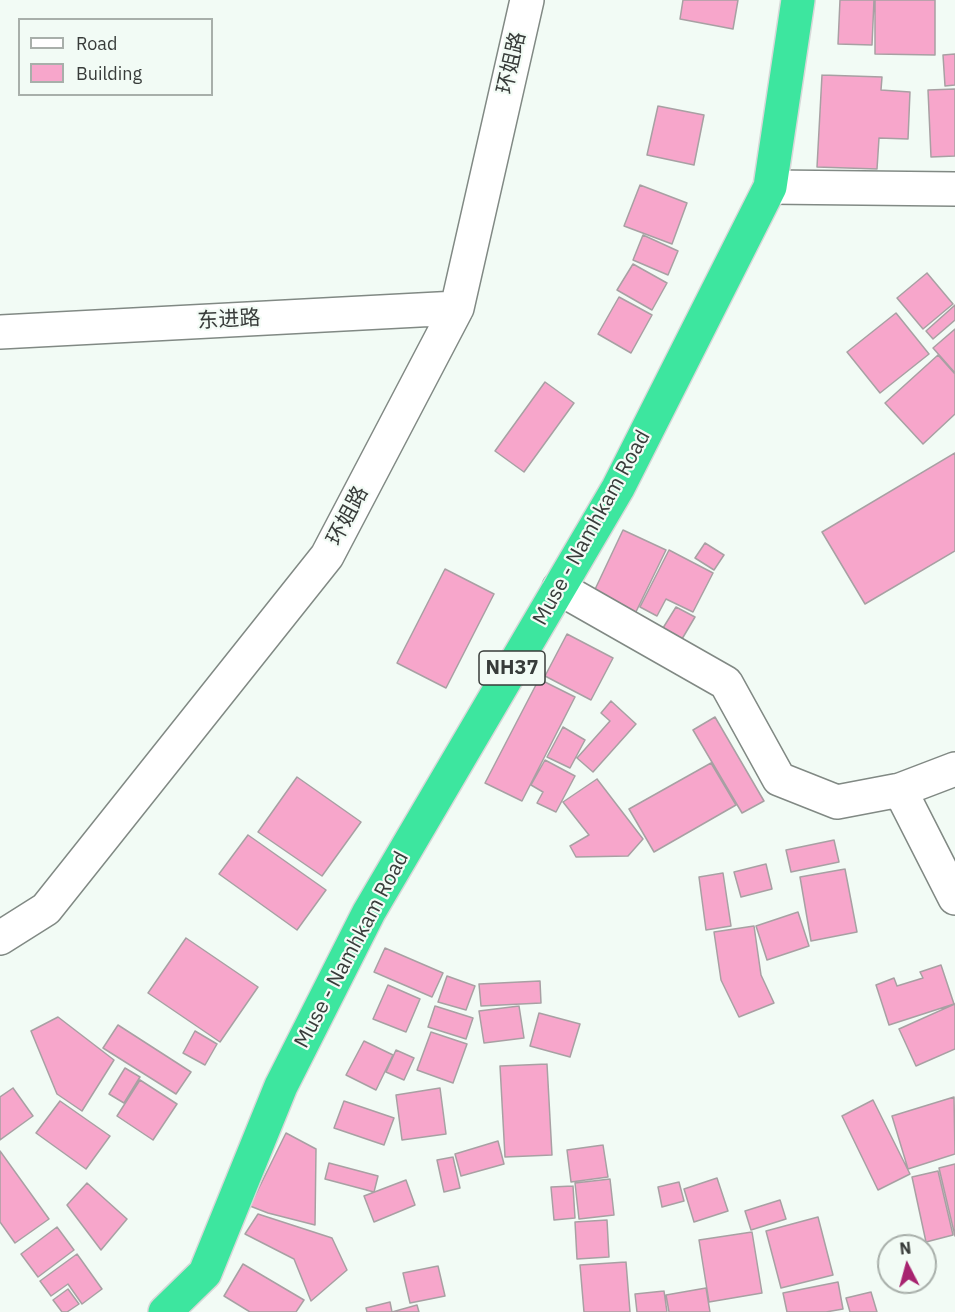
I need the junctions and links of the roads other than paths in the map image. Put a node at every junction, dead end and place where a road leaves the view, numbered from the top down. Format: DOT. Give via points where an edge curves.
graph roads {
  1 [pos="527,0"];
  2 [pos="798,0"];
  3 [pos="770,187"];
  4 [pos="955,189"];
  5 [pos="458,308"];
  6 [pos="0,332"];
  7 [pos="559,588"];
  8 [pos="955,769"];
  9 [pos="900,790"];
  10 [pos="955,898"];
  11 [pos="0,938"];
  12 [pos="165,1312"];
  1 -- 5 [label="street, 环姐路"];
  2 -- 3 [label="highway, Muse - Namhkam Road / NH37"];
  3 -- 4 [label="street"];
  3 -- 7 [label="highway, Muse - Namhkam Road / NH37" via="618,488"];
  5 -- 6 [label="street, 东进路"];
  5 -- 11 [label="street, 环姐路" via="327,556 46,909"];
  7 -- 9 [label="street" via="726,683 779,779 837,802"];
  7 -- 12 [label="highway, Muse - Namhkam Road / NH37" via="369,912 281,1086 205,1274"];
  8 -- 9 [label="street"];
  9 -- 10 [label="street"];
}
